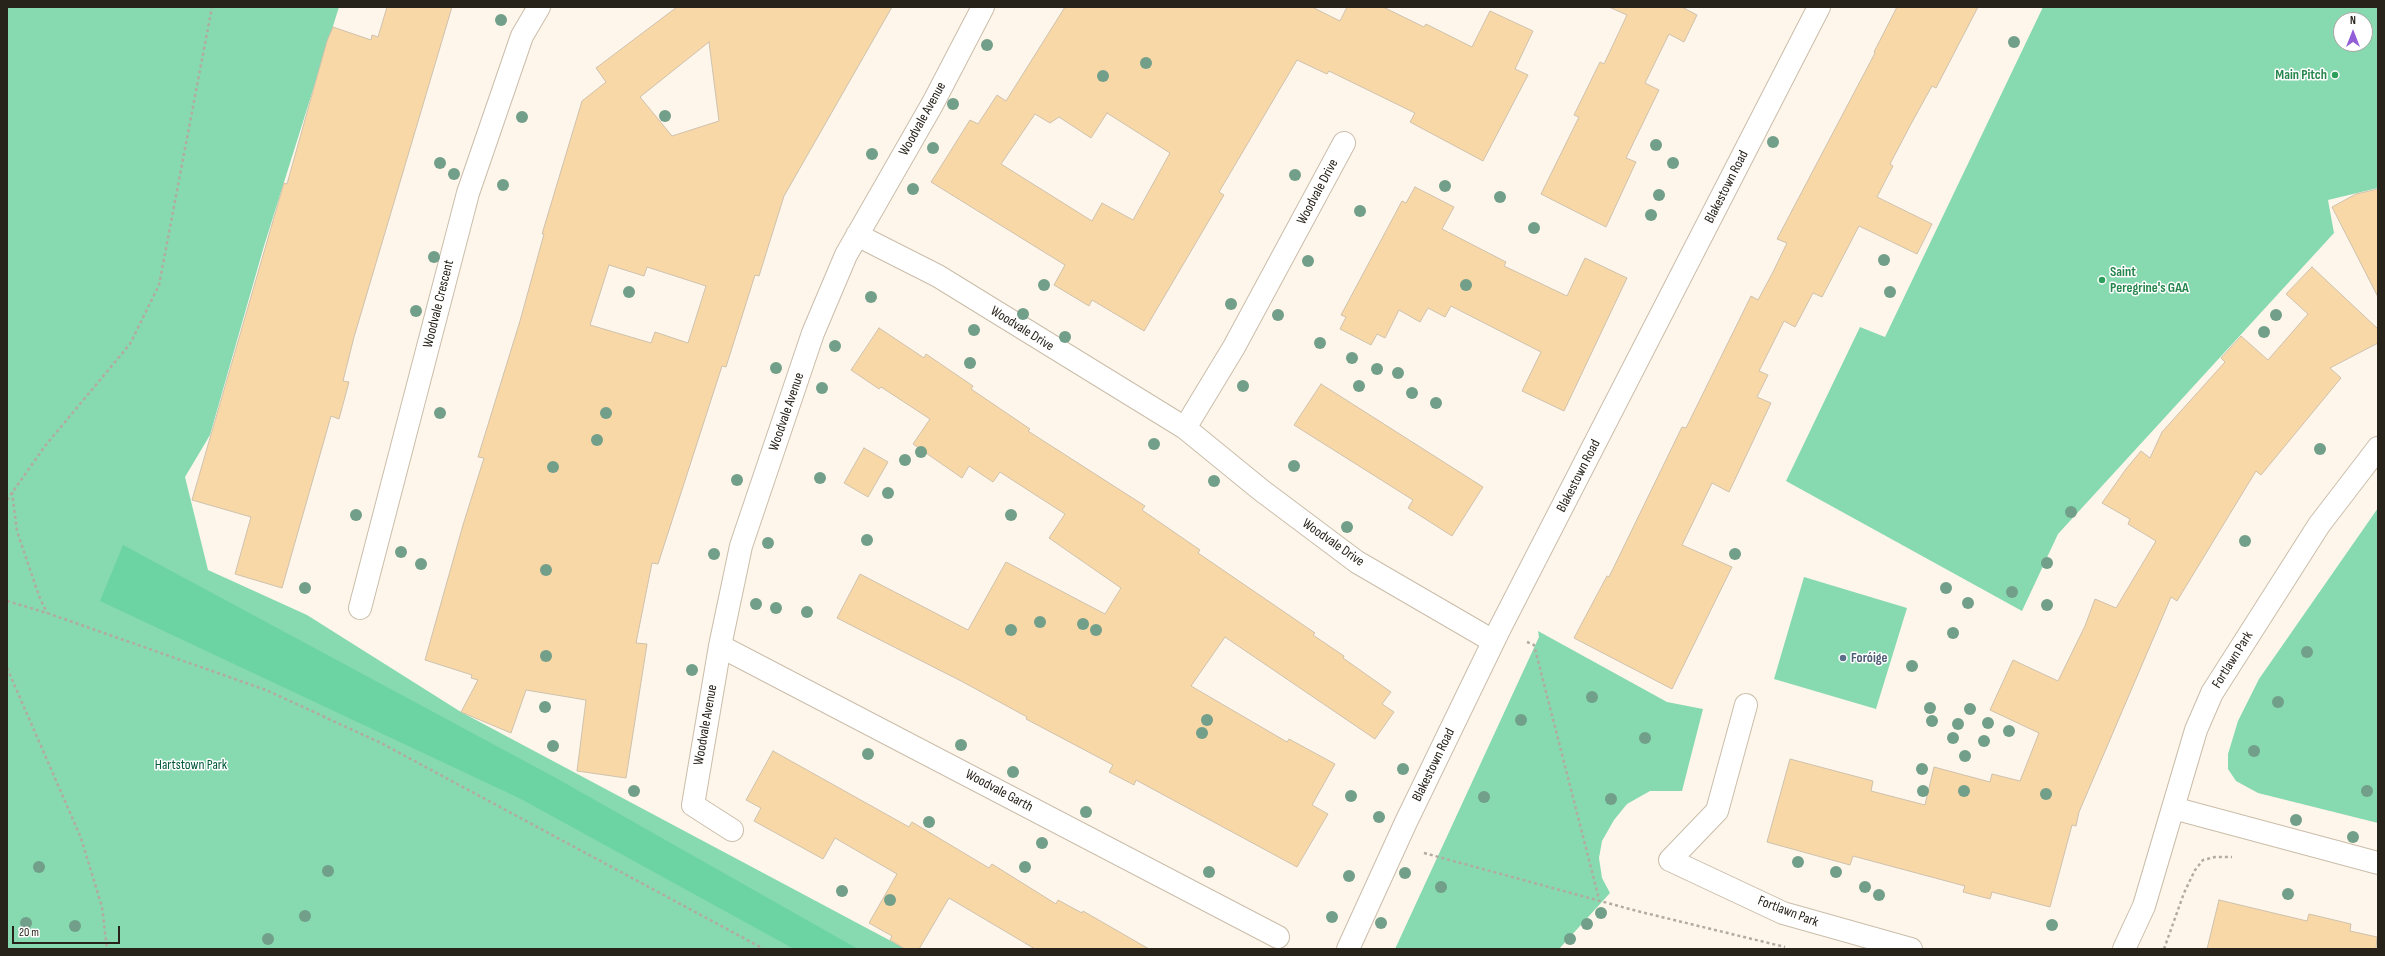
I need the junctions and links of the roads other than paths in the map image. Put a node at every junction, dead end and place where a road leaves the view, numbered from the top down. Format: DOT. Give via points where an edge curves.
graph roads {
  1 [pos="539,7"];
  2 [pos="984,7"];
  3 [pos="1819,7"];
  4 [pos="1344,143"];
  5 [pos="857,235"];
  6 [pos="1184,428"];
  7 [pos="2378,448"];
  8 [pos="360,608"];
  9 [pos="1497,634"];
  10 [pos="720,646"];
  11 [pos="1746,705"];
  12 [pos="2173,808"];
  13 [pos="732,830"];
  14 [pos="2378,863"];
  15 [pos="1278,937"];
  16 [pos="1348,949"];
  17 [pos="1911,949"];
  18 [pos="2124,949"];
  1 -- 8 [label="street, Woodvale Crescent" via="522,36 468,193"];
  2 -- 5 [label="street, Woodvale Avenue" via="933,103"];
  3 -- 9 [label="street, Blakestown Road"];
  4 -- 6 [label="street, Woodvale Drive" via="1234,347"];
  5 -- 6 [label="street, Woodvale Drive" via="938,276"];
  5 -- 10 [label="street, Woodvale Avenue" via="813,333 743,542"];
  6 -- 9 [label="street, Woodvale Drive" via="1357,562"];
  7 -- 12 [label="street, Fortlawn Park" via="2319,525 2212,693 2196,730"];
  9 -- 16 [label="street, Blakestown Road"];
  10 -- 13 [label="street, Woodvale Avenue" via="693,805"];
  10 -- 15 [label="street, Woodvale Garth"];
  11 -- 17 [label="street, Fortlawn Park" via="1716,811 1670,860 1783,913"];
  12 -- 14 [label="street"];
  12 -- 18 [label="street, Fortlawn Park" via="2144,906"];
}
